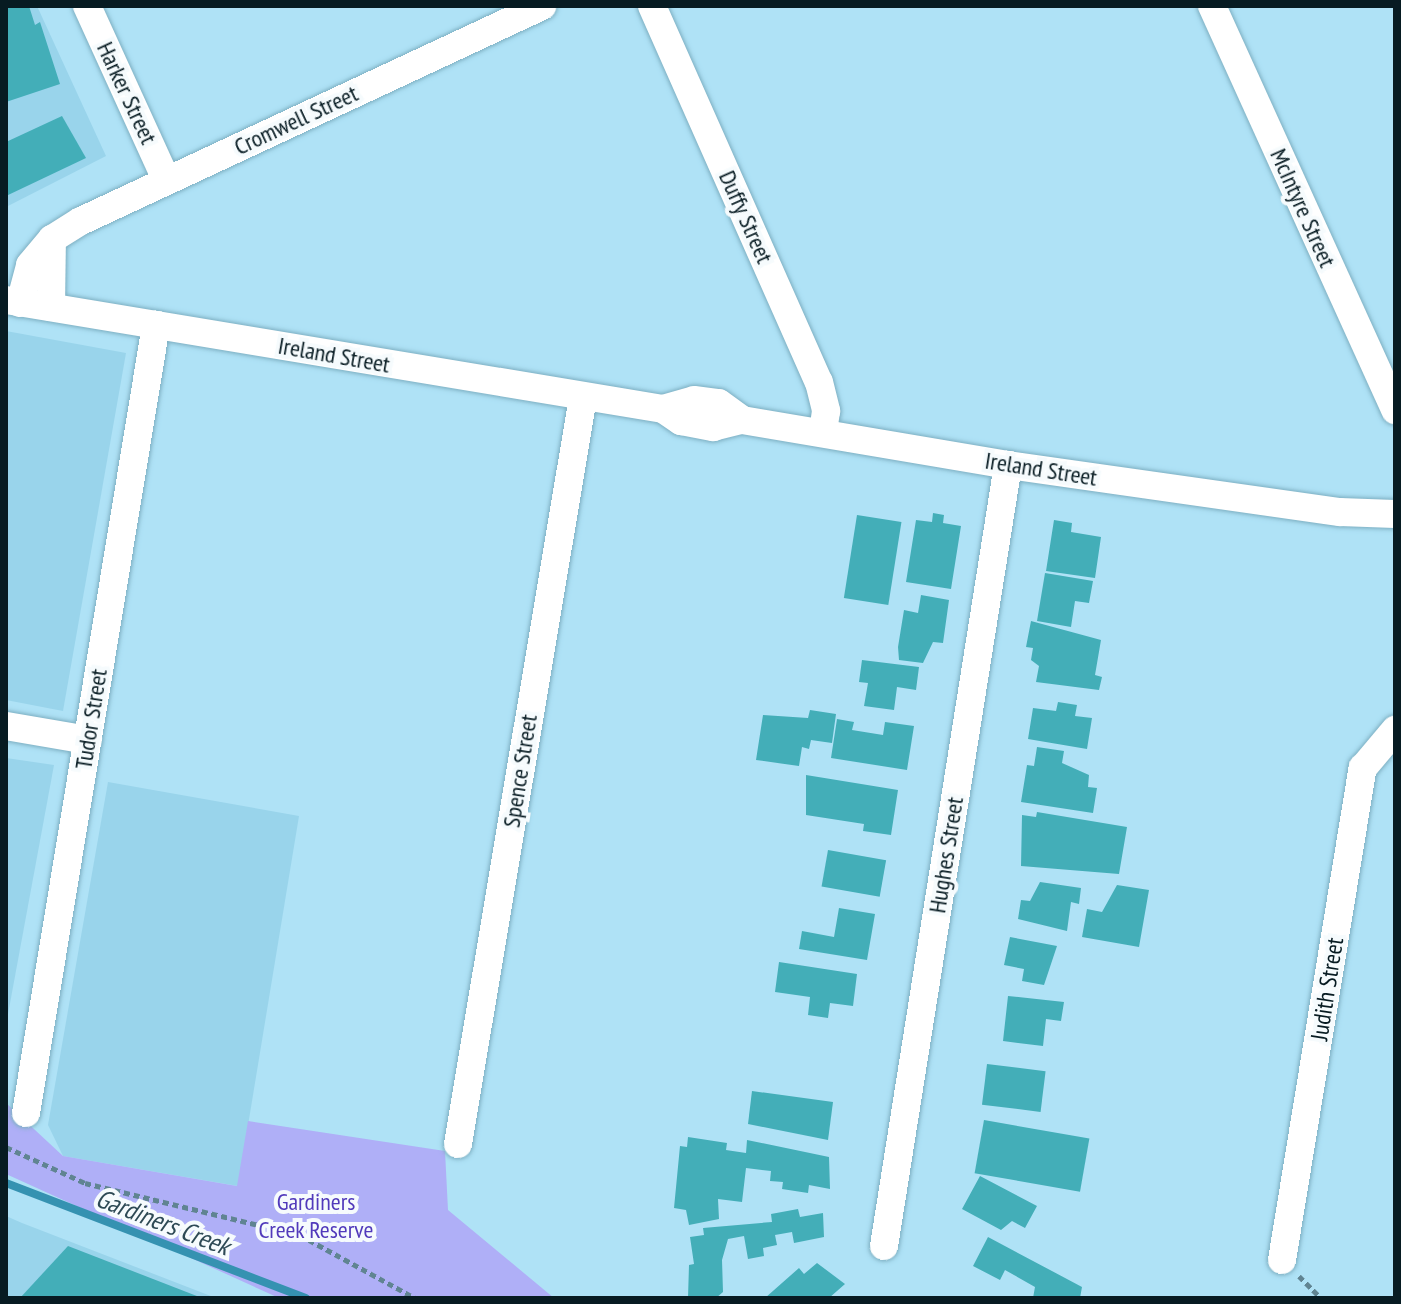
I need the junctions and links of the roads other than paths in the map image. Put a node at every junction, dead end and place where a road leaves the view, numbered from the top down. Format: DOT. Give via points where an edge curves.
graph roads {
  1 [pos="87,6"];
  2 [pos="542,6"];
  3 [pos="652,6"];
  4 [pos="1212,6"];
  5 [pos="166,179"];
  6 [pos="52,239"];
  7 [pos="13,302"];
  8 [pos="51,307"];
  9 [pos="156,325"];
  10 [pos="583,397"];
  11 [pos="1395,410"];
  12 [pos="823,432"];
  13 [pos="1008,465"];
  14 [pos="1391,514"];
  15 [pos="6,726"];
  16 [pos="1395,730"];
  17 [pos="88,740"];
  18 [pos="26,1113"];
  19 [pos="458,1144"];
  20 [pos="884,1246"];
  21 [pos="1282,1260"];
  1 -- 5 [label="street, Harker Street"];
  2 -- 5 [label="street, Cromwell Street"];
  3 -- 12 [label="street, Duffy Street" via="819,382 826,411"];
  4 -- 11 [label="street, McIntyre Street"];
  5 -- 6 [label="street, Cromwell Street"];
  6 -- 7 [label="street, Cromwell Street" via="30,265"];
  6 -- 8 [label="street"];
  7 -- 8 [label="street, Ireland Street"];
  8 -- 9 [label="street, Ireland Street"];
  9 -- 10 [label="street, Ireland Street"];
  9 -- 17 [label="street, Tudor Street"];
  10 -- 12 [label="street, Ireland Street" via="663,409 681,421 713,427 742,420"];
  10 -- 19 [label="street, Spence Street"];
  12 -- 13 [label="street, Ireland Street"];
  13 -- 14 [label="street, Ireland Street" via="1340,512"];
  13 -- 20 [label="street, Hughes Street"];
  15 -- 17 [label="street"];
  16 -- 21 [label="street, Judith Street" via="1363,768"];
  17 -- 18 [label="street, Tudor Street"];
}
